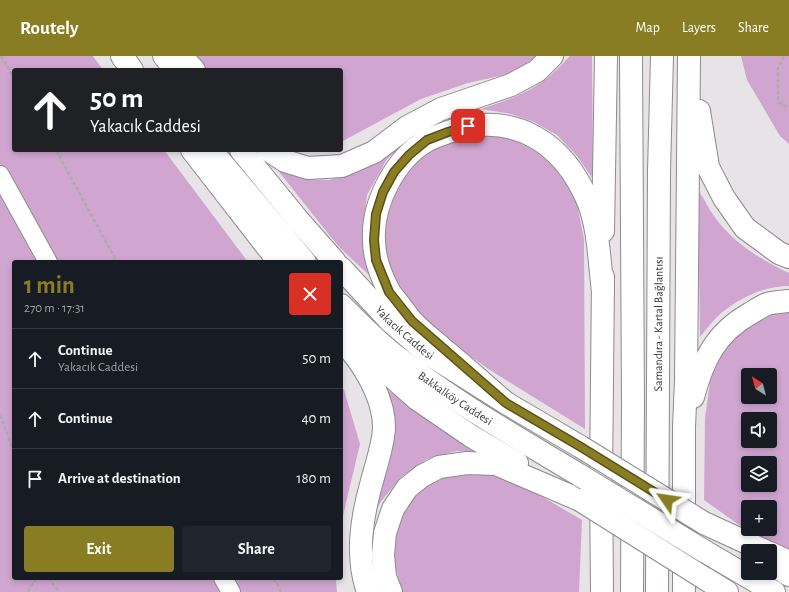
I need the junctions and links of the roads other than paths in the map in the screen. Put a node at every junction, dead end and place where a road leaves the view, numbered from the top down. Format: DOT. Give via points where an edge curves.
graph roads {
  1 [pos="122,56"];
  2 [pos="130,56"];
  3 [pos="164,56"];
  4 [pos="181,56"];
  5 [pos="552,56"];
  6 [pos="606,56"];
  7 [pos="632,56"];
  8 [pos="662,56"];
  9 [pos="689,56"];
  10 [pos="693,56"];
  11 [pos="131,68"];
  12 [pos="140,68"];
  13 [pos="174,68"];
  14 [pos="192,68"];
  15 [pos="194,152"];
  16 [pos="213,152"];
  17 [pos="243,152"];
  18 [pos="271,152"];
  19 [pos="0,175"];
  20 [pos="789,257"];
  21 [pos="47,260"];
  22 [pos="277,260"];
  23 [pos="303,260"];
  24 [pos="333,260"];
  25 [pos="343,270"];
  26 [pos="603,291"];
  27 [pos="789,301"];
  28 [pos="343,307"];
  29 [pos="343,334"];
  30 [pos="343,341"];
  31 [pos="506,403"];
  32 [pos="684,427"];
  33 [pos="591,478"];
  34 [pos="580,500"];
  35 [pos="704,523"];
  36 [pos="750,544"];
  37 [pos="741,546"];
  38 [pos="777,556"];
  39 [pos="789,562"];
  40 [pos="777,567"];
  41 [pos="789,575"];
  42 [pos="224,580"];
  43 [pos="231,592"];
  44 [pos="368,592"];
  45 [pos="391,592"];
  46 [pos="595,592"];
  47 [pos="602,592"];
  48 [pos="632,592"];
  49 [pos="657,592"];
  50 [pos="684,592"];
  51 [pos="726,592"];
  52 [pos="774,592"];
  1 -- 11 [label="main road"];
  2 -- 12 [label="main road"];
  3 -- 13 [label="main road"];
  4 -- 14 [label="main road"];
  5 -- 18 [label="main road" via="537,70 511,85 441,109 407,127 374,152 342,166 308,168 285,161"];
  6 -- 26 [label="main road"];
  7 -- 48 [label="main road"];
  8 -- 49 [label="main road, Samandıra - Kartal Bağlantısı"];
  9 -- 32 [label="main road"];
  10 -- 20 [label="main road" via="708,167 724,198 745,228 779,253"];
  15 -- 22 [label="main road"];
  16 -- 23 [label="main road"];
  17 -- 24 [label="main road"];
  19 -- 21 [label="lane"];
  25 -- 31 [label="main road, Yakacık Caddesi" via="390,321 427,353"];
  26 -- 31 [label="main road" via="595,222 588,200 575,176 550,147 538,139 512,127 484,124 468,126 427,140 394,172 383,192 376,214 374,240 376,260 389,292 412,321"];
  26 -- 33 [label="main road"];
  27 -- 32 [label="main road" via="766,304 723,333 702,367"];
  28 -- 33 [label="main road, Bakkalköy Caddesi" via="396,357 462,405"];
  29 -- 34 [label="main road" via="417,399 471,436"];
  30 -- 44 [label="main road" via="361,363 379,397 384,427 361,533 363,579"];
  31 -- 35 [label="main road, Yakacık Caddesi, bridge"];
  32 -- 50 [label="main road"];
  33 -- 46 [label="main road"];
  33 -- 47 [label="main road"];
  33 -- 52 [label="main road, Bakkalköy Caddesi, bridge" via="704,552"];
  34 -- 45 [label="main road" via="496,464 467,462 439,467 407,488 393,508 385,533 383,555 385,577"];
  34 -- 51 [label="main road, bridge"];
  35 -- 36 [label="main road"];
  35 -- 37 [label="main road"];
  38 -- 39 [label="main road"];
  40 -- 41 [label="main road"];
  42 -- 43 [label="lane"];
}
